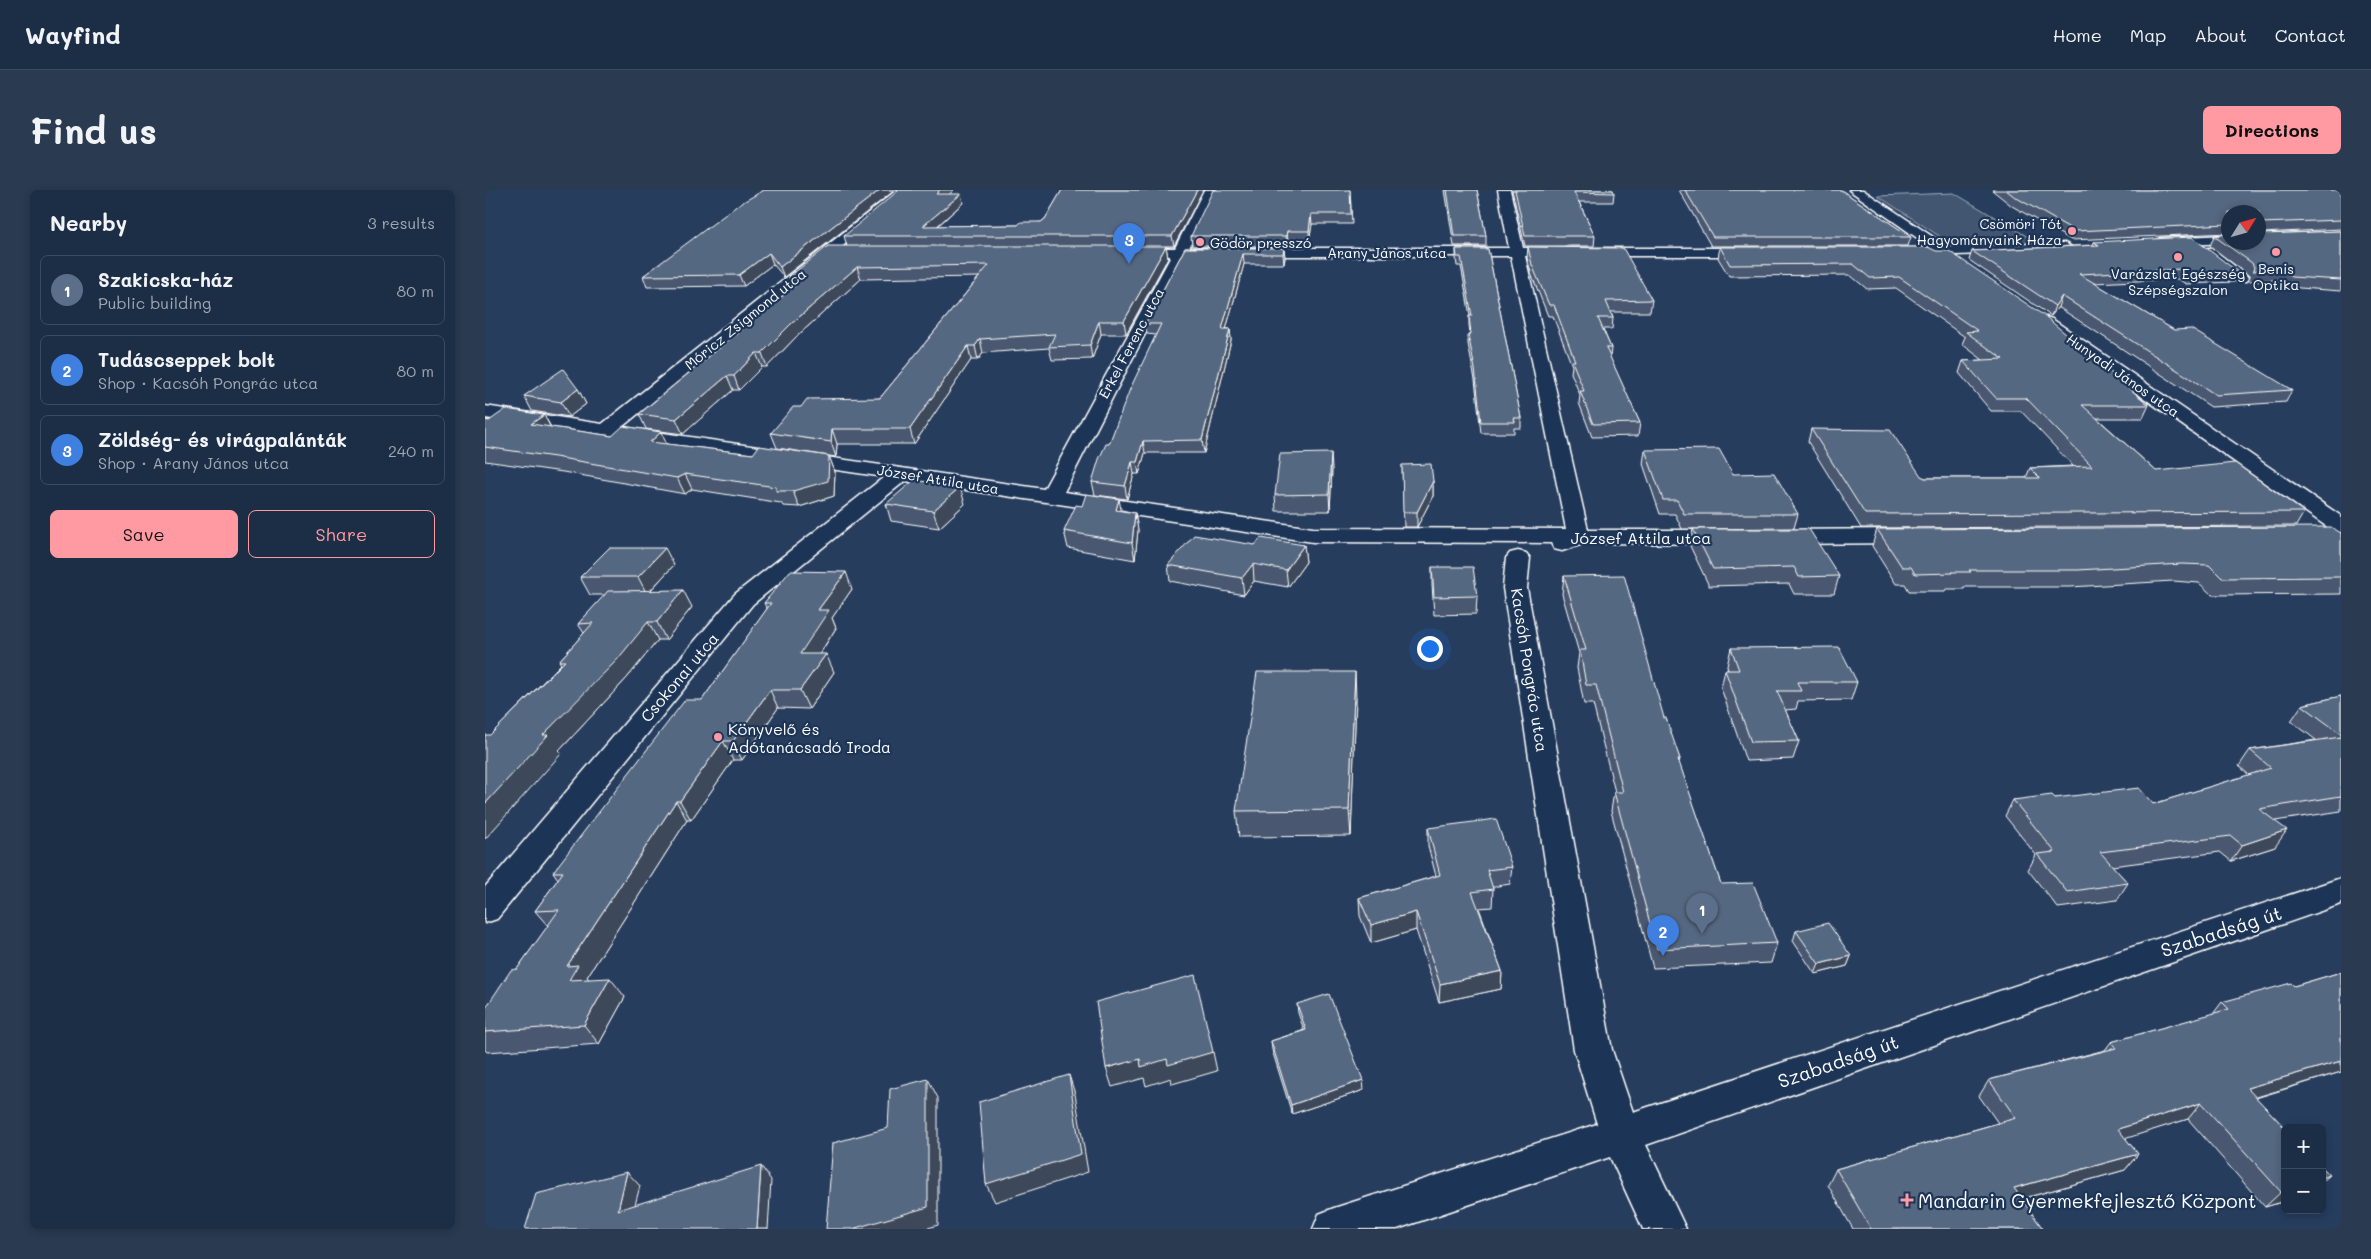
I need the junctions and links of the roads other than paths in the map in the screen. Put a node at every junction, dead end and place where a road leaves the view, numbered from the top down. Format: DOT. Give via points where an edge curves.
graph roads {
  1 [pos="905,190"];
  2 [pos="1210,190"];
  3 [pos="1504,190"];
  4 [pos="1855,190"];
  5 [pos="2221,239"];
  6 [pos="2193,241"];
  7 [pos="2143,243"];
  8 [pos="2084,246"];
  9 [pos="830,252"];
  10 [pos="849,252"];
  11 [pos="1112,252"];
  12 [pos="1180,252"];
  13 [pos="1519,252"];
  14 [pos="1767,252"];
  15 [pos="1895,252"];
  16 [pos="1945,252"];
  17 [pos="1967,267"];
  18 [pos="2241,278"];
  19 [pos="2031,312"];
  20 [pos="485,412"];
  21 [pos="607,429"];
  22 [pos="902,473"];
  23 [pos="1051,496"];
  24 [pos="2334,532"];
  25 [pos="1392,536"];
  26 [pos="1935,536"];
  27 [pos="1579,538"];
  28 [pos="1518,558"];
  29 [pos="2341,891"];
  30 [pos="485,910"];
  31 [pos="1620,1134"];
  32 [pos="1334,1229"];
  33 [pos="1665,1229"];
  1 -- 9 [label="street, Móricz Zsigmond utca"];
  2 -- 12 [label="street, Erkel Ferenc utca"];
  3 -- 13 [label="street"];
  4 -- 16 [label="street"];
  5 -- 6 [label="street"];
  6 -- 7 [label="street"];
  6 -- 18 [label="street"];
  8 -- 16 [label="street"];
  9 -- 10 [label="street"];
  9 -- 21 [label="street, Móricz Zsigmond utca"];
  11 -- 12 [label="street, Arany János utca"];
  12 -- 13 [label="street, Arany János utca"];
  12 -- 23 [label="street, Erkel Ferenc utca"];
  13 -- 14 [label="street, Arany János utca"];
  13 -- 27 [label="street"];
  15 -- 16 [label="street"];
  16 -- 17 [label="street"];
  19 -- 24 [label="street, Hunyadi János utca"];
  20 -- 21 [label="street, József Attila utca"];
  21 -- 22 [label="street, József Attila utca"];
  22 -- 23 [label="street, József Attila utca"];
  22 -- 30 [label="street, Csokonai utca" via="744,599"];
  23 -- 25 [label="street, József Attila utca" via="1313,535"];
  25 -- 27 [label="street, József Attila utca"];
  25 -- 28 [label="street, József Attila utca"];
  26 -- 27 [label="street, József Attila utca"];
  27 -- 28 [label="street"];
  28 -- 31 [label="street, Kacsóh Pongrác utca" via="1515,588 1593,1050"];
  29 -- 31 [label="street, Szabadság út"];
  31 -- 32 [label="street, Szabadság út"];
  31 -- 33 [label="street, Kacsóh Pongrác utca"];
}
